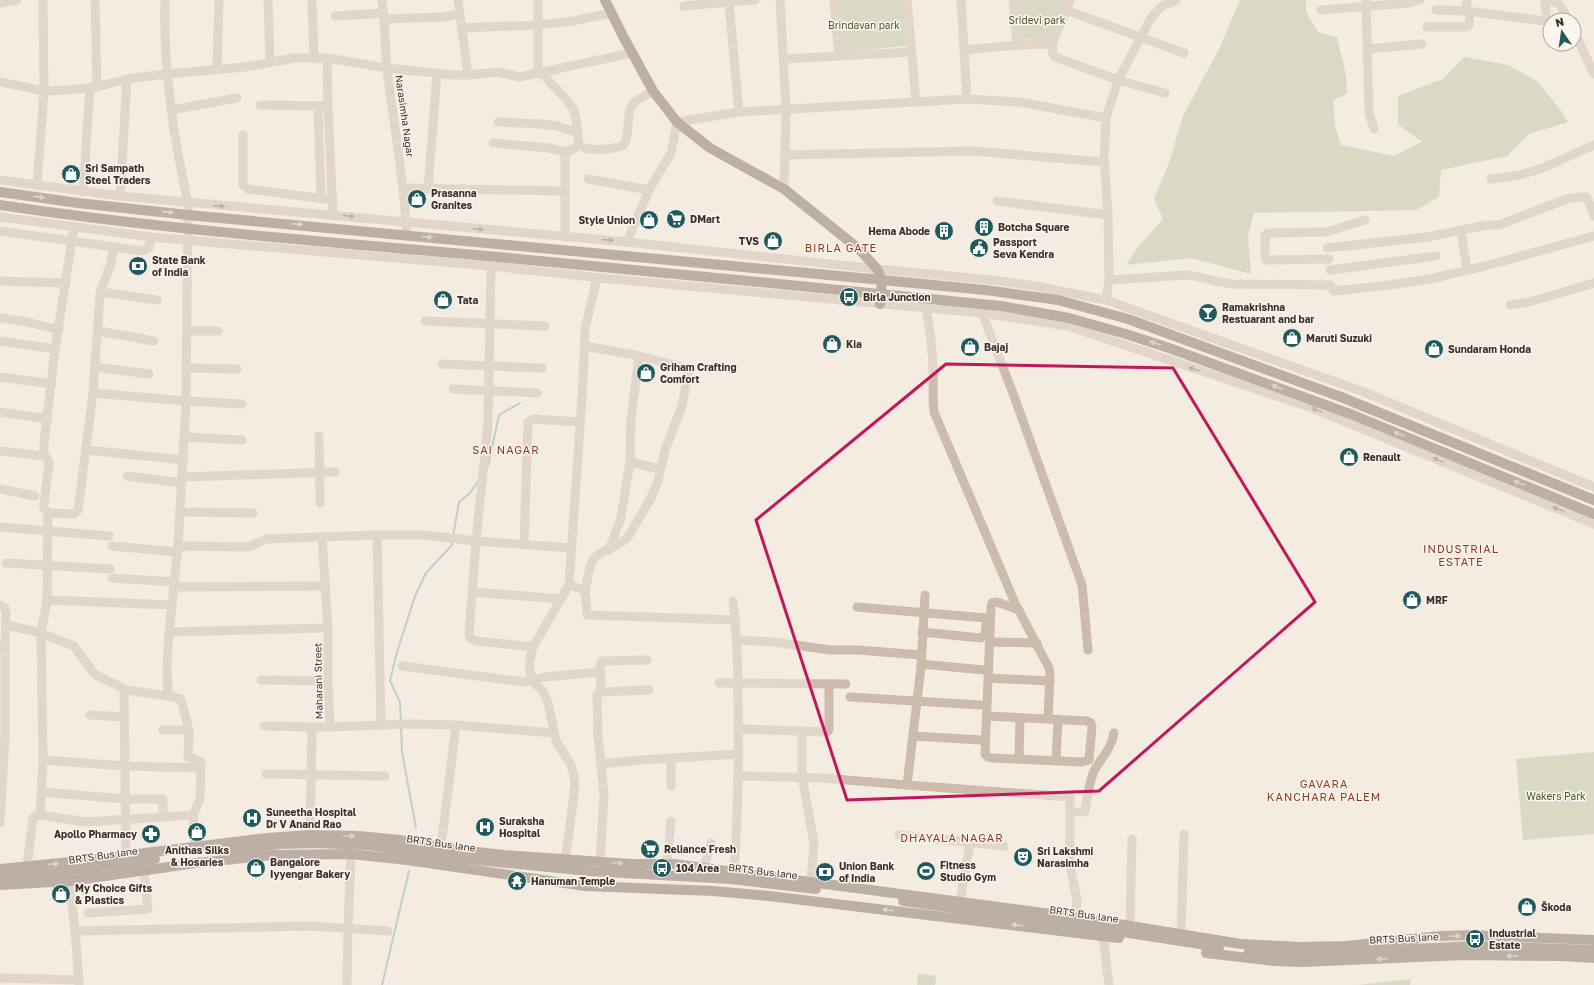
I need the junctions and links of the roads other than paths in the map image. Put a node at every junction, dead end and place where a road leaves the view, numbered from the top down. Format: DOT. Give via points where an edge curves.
graph roads {
  1 [pos="17,0"];
  2 [pos="43,0"];
  3 [pos="95,0"];
  4 [pos="165,0"];
  5 [pos="219,0"];
  6 [pos="268,0"];
  7 [pos="312,0"];
  8 [pos="382,0"];
  9 [pos="458,0"];
  10 [pos="538,0"];
  11 [pos="605,0"];
  12 [pos="755,0"];
  13 [pos="780,0"];
  14 [pos="834,0"];
  15 [pos="907,0"];
  16 [pos="961,0"];
  17 [pos="1013,0"];
  18 [pos="1070,0"];
  19 [pos="1176,0"];
  20 [pos="1420,0"];
  21 [pos="1467,0"];
  22 [pos="1545,0"];
  23 [pos="1551,0"];
  24 [pos="729,2"];
  25 [pos="0,3"];
  26 [pos="1366,3"];
  27 [pos="684,6"];
  28 [pos="1066,10"];
  29 [pos="1321,10"];
  30 [pos="1436,10"];
  31 [pos="1468,12"];
  32 [pos="1564,12"];
  33 [pos="611,13"];
  34 [pos="460,14"];
  35 [pos="335,16"];
  36 [pos="384,16"];
  37 [pos="538,25"];
  38 [pos="1427,27"];
  39 [pos="462,28"];
  40 [pos="1140,37"];
  41 [pos="1052,44"];
  42 [pos="1422,44"];
  43 [pos="1016,45"];
  44 [pos="1582,48"];
  45 [pos="1367,49"];
  46 [pos="964,50"];
  47 [pos="912,52"];
  48 [pos="632,53"];
  49 [pos="1184,53"];
  50 [pos="840,56"];
  51 [pos="314,58"];
  52 [pos="327,58"];
  53 [pos="784,59"];
  54 [pos="270,62"];
  55 [pos="387,68"];
  56 [pos="217,69"];
  57 [pos="437,73"];
  58 [pos="541,73"];
  59 [pos="167,74"];
  60 [pos="1594,74"];
  61 [pos="468,75"];
  62 [pos="127,79"];
  63 [pos="1118,80"];
  64 [pos="0,82"];
  65 [pos="93,87"];
  66 [pos="44,91"];
  67 [pos="653,91"];
  68 [pos="1164,93"];
  69 [pos="237,98"];
  70 [pos="967,99"];
  71 [pos="916,102"];
  72 [pos="260,105"];
  73 [pos="318,106"];
  74 [pos="328,106"];
  75 [pos="171,110"];
  76 [pos="786,110"];
  77 [pos="739,112"];
  78 [pos="1106,118"];
  79 [pos="498,122"];
  80 [pos="677,122"];
  81 [pos="1374,129"];
  82 [pos="578,133"];
  83 [pos="243,135"];
  84 [pos="493,144"];
  85 [pos="1594,145"];
  86 [pos="580,146"];
  87 [pos="568,152"];
  88 [pos="785,155"];
  89 [pos="1104,162"];
  90 [pos="588,179"];
  91 [pos="1491,179"];
  92 [pos="0,180"];
  93 [pos="37,185"];
  94 [pos="404,188"];
  95 [pos="784,188"];
  96 [pos="428,189"];
  97 [pos="649,190"];
  98 [pos="566,191"];
  99 [pos="0,192"];
  100 [pos="83,192"];
  101 [pos="120,196"];
  102 [pos="321,198"];
  103 [pos="333,200"];
  104 [pos="997,201"];
  105 [pos="188,203"];
  106 [pos="0,205"];
  107 [pos="188,215"];
  108 [pos="333,215"];
  109 [pos="1108,215"];
  110 [pos="1594,216"];
  111 [pos="0,217"];
  112 [pos="1365,220"];
  113 [pos="407,222"];
  114 [pos="74,227"];
  115 [pos="187,229"];
  116 [pos="1461,231"];
  117 [pos="0,232"];
  118 [pos="1326,232"];
  119 [pos="407,235"];
  120 [pos="565,236"];
  121 [pos="1594,236"];
  122 [pos="152,237"];
  123 [pos="187,240"];
  124 [pos="72,242"];
  125 [pos="627,242"];
  126 [pos="114,247"];
  127 [pos="1328,248"];
  128 [pos="1436,256"];
  129 [pos="1329,260"];
  130 [pos="491,266"];
  131 [pos="877,269"];
  132 [pos="1330,270"];
  133 [pos="1467,270"];
  134 [pos="597,278"];
  135 [pos="882,280"];
  136 [pos="1109,280"];
  137 [pos="0,281"];
  138 [pos="66,283"];
  139 [pos="1594,283"];
  140 [pos="1331,285"];
  141 [pos="101,292"];
  142 [pos="880,299"];
  143 [pos="158,300"];
  144 [pos="1106,300"];
  145 [pos="1510,305"];
  146 [pos="926,308"];
  147 [pos="982,313"];
  148 [pos="0,318"];
  149 [pos="425,322"];
  150 [pos="489,324"];
  151 [pos="545,326"];
  152 [pos="58,330"];
  153 [pos="98,331"];
  154 [pos="187,331"];
  155 [pos="218,331"];
  156 [pos="154,341"];
  157 [pos="0,342"];
  158 [pos="584,346"];
  159 [pos="56,348"];
  160 [pos="639,356"];
  161 [pos="442,364"];
  162 [pos="488,366"];
  163 [pos="95,367"];
  164 [pos="186,368"];
  165 [pos="542,368"];
  166 [pos="237,369"];
  167 [pos="149,374"];
  168 [pos="0,377"];
  169 [pos="52,384"];
  170 [pos="453,389"];
  171 [pos="488,391"];
  172 [pos="93,393"];
  173 [pos="537,393"];
  174 [pos="186,401"];
  175 [pos="242,404"];
  176 [pos="0,412"];
  177 [pos="48,419"];
  178 [pos="580,422"];
  179 [pos="319,436"];
  180 [pos="185,437"];
  181 [pos="242,440"];
  182 [pos="87,450"];
  183 [pos="0,451"];
  184 [pos="44,456"];
  185 [pos="184,460"];
  186 [pos="630,462"];
  187 [pos="660,469"];
  188 [pos="335,472"];
  189 [pos="320,473"];
  190 [pos="127,476"];
  191 [pos="183,480"];
  192 [pos="1594,487"];
  193 [pos="0,489"];
  194 [pos="35,496"];
  195 [pos="1594,500"];
  196 [pos="320,503"];
  197 [pos="180,512"];
  198 [pos="48,513"];
  199 [pos="253,513"];
  200 [pos="1594,514"];
  201 [pos="1594,524"];
  202 [pos="0,527"];
  203 [pos="48,532"];
  204 [pos="377,534"];
  205 [pos="108,536"];
  206 [pos="322,537"];
  207 [pos="476,541"];
  208 [pos="524,544"];
  209 [pos="112,546"];
  210 [pos="572,548"];
  211 [pos="178,549"];
  212 [pos="608,550"];
  213 [pos="6,563"];
  214 [pos="47,566"];
  215 [pos="175,584"];
  216 [pos="569,585"];
  217 [pos="325,586"];
  218 [pos="585,590"];
  219 [pos="472,592"];
  220 [pos="925,595"];
  221 [pos="47,600"];
  222 [pos="561,600"];
  223 [pos="733,601"];
  224 [pos="987,603"];
  225 [pos="0,604"];
  226 [pos="172,606"];
  227 [pos="857,607"];
  228 [pos="1019,610"];
  229 [pos="924,612"];
  230 [pos="986,618"];
  231 [pos="736,620"];
  232 [pos="6,625"];
  233 [pos="328,628"];
  234 [pos="169,632"];
  235 [pos="922,632"];
  236 [pos="41,633"];
  237 [pos="736,640"];
  238 [pos="990,642"];
  239 [pos="1037,643"];
  240 [pos="3,648"];
  241 [pos="533,648"];
  242 [pos="1088,650"];
  243 [pos="921,654"];
  244 [pos="647,660"];
  245 [pos="921,664"];
  246 [pos="402,666"];
  247 [pos="601,672"];
  248 [pos="987,674"];
  249 [pos="261,680"];
  250 [pos="328,680"];
  251 [pos="532,681"];
  252 [pos="1050,681"];
  253 [pos="719,683"];
  254 [pos="738,683"];
  255 [pos="829,684"];
  256 [pos="846,684"];
  257 [pos="127,690"];
  258 [pos="649,690"];
  259 [pos="601,692"];
  260 [pos="3,693"];
  261 [pos="168,696"];
  262 [pos="850,696"];
  263 [pos="917,700"];
  264 [pos="980,705"];
  265 [pos="90,715"];
  266 [pos="987,716"];
  267 [pos="124,717"];
  268 [pos="1020,718"];
  269 [pos="1053,719"];
  270 [pos="381,725"];
  271 [pos="456,725"];
  272 [pos="264,726"];
  273 [pos="312,727"];
  274 [pos="330,727"];
  275 [pos="739,729"];
  276 [pos="163,730"];
  277 [pos="189,730"];
  278 [pos="802,732"];
  279 [pos="1114,733"];
  280 [pos="554,734"];
  281 [pos="912,736"];
  282 [pos="981,740"];
  283 [pos="739,754"];
  284 [pos="671,759"];
  285 [pos="1019,759"];
  286 [pos="43,760"];
  287 [pos="1056,761"];
  288 [pos="602,764"];
  289 [pos="125,766"];
  290 [pos="201,768"];
  291 [pos="266,774"];
  292 [pos="311,776"];
  293 [pos="385,776"];
  294 [pos="739,776"];
  295 [pos="802,777"];
  296 [pos="907,785"];
  297 [pos="671,786"];
  298 [pos="41,792"];
  299 [pos="1,798"];
  300 [pos="125,799"];
  301 [pos="1071,812"];
  302 [pos="193,814"];
  303 [pos="40,815"];
  304 [pos="163,817"];
  305 [pos="125,819"];
  306 [pos="671,821"];
  307 [pos="0,822"];
  308 [pos="899,834"];
  309 [pos="1184,834"];
  310 [pos="310,835"];
  311 [pos="1132,839"];
  312 [pos="970,842"];
  313 [pos="711,843"];
  314 [pos="1004,846"];
  315 [pos="194,847"];
  316 [pos="441,847"];
  317 [pos="351,854"];
  318 [pos="229,855"];
  319 [pos="126,856"];
  320 [pos="565,860"];
  321 [pos="600,862"];
  322 [pos="667,864"];
  323 [pos="27,866"];
  324 [pos="704,868"];
  325 [pos="0,869"];
  326 [pos="144,871"];
  327 [pos="69,872"];
  328 [pos="734,872"];
  329 [pos="0,876"];
  330 [pos="811,882"];
  331 [pos="0,885"];
  332 [pos="960,901"];
  333 [pos="88,913"];
  334 [pos="1075,917"];
  335 [pos="1130,925"];
  336 [pos="1102,928"];
  337 [pos="348,929"];
  338 [pos="75,931"];
  339 [pos="388,931"];
  340 [pos="1181,935"];
  341 [pos="1594,940"];
  342 [pos="1594,950"];
  343 [pos="1594,958"];
  344 [pos="0,978"];
  345 [pos="51,982"];
  346 [pos="79,982"];
  347 [pos="347,985"];
  348 [pos="1109,985"];
  1 -- 25 [label="street"];
  2 -- 66 [label="street"];
  3 -- 65 [label="street"];
  4 -- 59 [label="street"];
  5 -- 56 [label="street"];
  6 -- 54 [label="street"];
  7 -- 51 [label="street"];
  8 -- 36 [label="street, Narasimha Nagar"];
  9 -- 34 [label="street"];
  10 -- 37 [label="street"];
  11 -- 33 [label="main road"];
  12 -- 24 [label="street"];
  13 -- 53 [label="street"];
  14 -- 50 [label="street"];
  15 -- 47 [label="street"];
  16 -- 46 [label="street"];
  17 -- 43 [label="street"];
  18 -- 28 [label="street"];
  19 -- 40 [label="street" via="1155,12"];
  20 -- 26 [label="street" via="1410,3"];
  21 -- 31 [label="street"];
  22 -- 31 [label="street" via="1545,22"];
  23 -- 32 [label="street" via="1560,5"];
  24 -- 27 [label="street"];
  24 -- 77 [label="street"];
  26 -- 29 [label="street"];
  26 -- 45 [label="street"];
  28 -- 40 [label="street"];
  28 -- 41 [label="street"];
  30 -- 31 [label="street"];
  31 -- 38 [label="street" via="1469,25 1466,27"];
  33 -- 37 [label="street"];
  33 -- 48 [label="main road"];
  34 -- 36 [label="street" via="444,17"];
  34 -- 39 [label="street"];
  35 -- 36 [label="street"];
  36 -- 55 [label="street, Narasimha Nagar"];
  37 -- 39 [label="street"];
  37 -- 58 [label="street"];
  39 -- 61 [label="street"];
  40 -- 49 [label="street"];
  40 -- 63 [label="street"];
  41 -- 43 [label="street"];
  41 -- 63 [label="street" via="1055,57"];
  42 -- 45 [label="street"];
  43 -- 46 [label="street"];
  44 -- 60 [label="street"];
  45 -- 81 [label="street" via="1369,112"];
  46 -- 70 [label="street"];
  47 -- 50 [label="street"];
  47 -- 71 [label="street"];
  48 -- 58 [label="street"];
  48 -- 67 [label="main road"];
  50 -- 53 [label="street"];
  51 -- 52 [label="street"];
  51 -- 54 [label="street"];
  52 -- 55 [label="street"];
  52 -- 74 [label="street"];
  53 -- 76 [label="street"];
  54 -- 56 [label="street"];
  55 -- 57 [label="street"];
  55 -- 94 [label="street, Narasimha Nagar"];
  56 -- 59 [label="street"];
  57 -- 61 [label="street"];
  57 -- 96 [label="street"];
  58 -- 61 [label="street" via="519,77 498,72"];
  58 -- 82 [label="street" via="572,107"];
  59 -- 62 [label="street"];
  59 -- 75 [label="street"];
  62 -- 65 [label="street"];
  62 -- 101 [label="street"];
  63 -- 68 [label="street"];
  63 -- 78 [label="street"];
  64 -- 66 [label="street"];
  65 -- 66 [label="street"];
  65 -- 100 [label="street"];
  66 -- 93 [label="street"];
  67 -- 80 [label="main road"];
  67 -- 86 [label="street" via="632,108 623,146 600,150"];
  69 -- 75 [label="street"];
  70 -- 71 [label="street"];
  70 -- 78 [label="street" via="1019,102"];
  71 -- 76 [label="street"];
  72 -- 73 [label="street"];
  73 -- 74 [label="street"];
  73 -- 102 [label="street"];
  74 -- 103 [label="street"];
  75 -- 105 [label="street"];
  76 -- 77 [label="street"];
  76 -- 88 [label="street"];
  77 -- 80 [label="street"];
  78 -- 89 [label="street"];
  79 -- 82 [label="street" via="557,126"];
  80 -- 95 [label="main road" via="710,148"];
  80 -- 97 [label="street" via="671,153"];
  82 -- 86 [label="street"];
  83 -- 102 [label="street" via="245,188"];
  84 -- 87 [label="street"];
  85 -- 91 [label="street" via="1540,169"];
  86 -- 87 [label="street"];
  87 -- 98 [label="street" via="564,160"];
  88 -- 89 [label="street" via="972,151"];
  88 -- 95 [label="street"];
  89 -- 109 [label="street"];
  90 -- 97 [label="street"];
  92 -- 93 [label="street"];
  93 -- 100 [label="street"];
  94 -- 96 [label="street"];
  94 -- 113 [label="street, Narasimha Nagar"];
  95 -- 131 [label="main road" via="859,249"];
  96 -- 98 [label="street"];
  97 -- 125 [label="street"];
  98 -- 120 [label="street"];
  99 -- 107 [label="main road, one-way"];
  100 -- 101 [label="street"];
  101 -- 105 [label="street"];
  102 -- 103 [label="street"];
  103 -- 108 [label="street"];
  104 -- 109 [label="street"];
  105 -- 107 [label="street"];
  105 -- 108 [label="street, one-way"];
  106 -- 115 [label="main road"];
  107 -- 115 [label="street"];
  107 -- 119 [label="main road, one-way"];
  108 -- 113 [label="street, one-way"];
  109 -- 136 [label="street"];
  110 -- 116 [label="street" via="1586,197 1579,197 1559,202 1507,223"];
  111 -- 114 [label="street"];
  112 -- 118 [label="street"];
  113 -- 119 [label="street, Narasimha Nagar"];
  113 -- 120 [label="street, one-way"];
  114 -- 122 [label="street"];
  114 -- 124 [label="street"];
  115 -- 123 [label="street"];
  115 -- 142 [label="main road" via="510,258"];
  116 -- 127 [label="street" via="1427,238"];
  116 -- 133 [label="street"];
  117 -- 124 [label="street"];
  118 -- 127 [label="street"];
  118 -- 129 [label="street" via="1266,234 1265,258"];
  119 -- 135 [label="main road, one-way"];
  120 -- 125 [label="street, one-way"];
  121 -- 133 [label="street"];
  122 -- 123 [label="street"];
  122 -- 126 [label="street" via="149,248 143,251"];
  123 -- 130 [label="street"];
  123 -- 154 [label="street"];
  124 -- 126 [label="street"];
  124 -- 138 [label="street"];
  125 -- 131 [label="street"];
  126 -- 141 [label="street"];
  127 -- 129 [label="street"];
  128 -- 132 [label="street"];
  129 -- 132 [label="street"];
  130 -- 134 [label="street"];
  130 -- 150 [label="street"];
  131 -- 135 [label="main road"];
  131 -- 144 [label="street" via="992,280"];
  132 -- 140 [label="street"];
  133 -- 140 [label="street" via="1389,285 1332,291"];
  134 -- 142 [label="street"];
  134 -- 158 [label="street" via="585,329"];
  135 -- 142 [label="main road"];
  135 -- 195 [label="main road" via="1058,300 1128,319 1347,399"];
  136 -- 140 [label="street" via="1186,275 1234,284"];
  136 -- 144 [label="street"];
  137 -- 138 [label="street"];
  138 -- 152 [label="street"];
  139 -- 145 [label="street"];
  141 -- 143 [label="street"];
  141 -- 153 [label="street"];
  142 -- 146 [label="street"];
  200 -- 142 [label="main road, one-way" via="1353,415 1126,334 1069,318 1024,310"];
  144 -- 192 [label="street" via="1364,392"];
  146 -- 147 [label="street"];
  146 -- 228 [label="street" via="931,335 934,412"];
  201 -- 147 [label="street, one-way" via="1312,408 1068,326"];
  147 -- 242 [label="street" via="1082,585"];
  148 -- 152 [label="street"];
  149 -- 150 [label="street"];
  150 -- 151 [label="street"];
  150 -- 162 [label="street"];
  152 -- 159 [label="street"];
  153 -- 156 [label="street"];
  153 -- 163 [label="street"];
  154 -- 155 [label="street"];
  154 -- 164 [label="street"];
  157 -- 159 [label="street"];
  158 -- 160 [label="street"];
  158 -- 178 [label="street"];
  159 -- 169 [label="street"];
  160 -- 186 [label="street" via="630,419"];
  160 -- 187 [label="street" via="682,367 688,371 682,406"];
  161 -- 162 [label="street"];
  162 -- 165 [label="street"];
  162 -- 171 [label="street"];
  163 -- 167 [label="street"];
  163 -- 172 [label="street"];
  164 -- 166 [label="street"];
  164 -- 174 [label="street"];
  168 -- 169 [label="street"];
  169 -- 177 [label="street"];
  170 -- 171 [label="street"];
  171 -- 173 [label="street"];
  171 -- 207 [label="street" via="488,424"];
  172 -- 174 [label="street"];
  172 -- 182 [label="street"];
  174 -- 175 [label="street"];
  174 -- 180 [label="street"];
  176 -- 177 [label="street"];
  177 -- 184 [label="street"];
  178 -- 208 [label="street" via="533,419 528,422"];
  178 -- 210 [label="street"];
  179 -- 189 [label="street"];
  180 -- 181 [label="street"];
  180 -- 185 [label="street"];
  182 -- 185 [label="street"];
  182 -- 198 [label="street" via="77,512"];
  183 -- 184 [label="street"];
  184 -- 198 [label="street" via="49,463 44,505"];
  185 -- 191 [label="street"];
  186 -- 187 [label="street"];
  186 -- 212 [label="street" via="621,518"];
  187 -- 212 [label="street" via="651,498 628,537"];
  188 -- 189 [label="street"];
  189 -- 191 [label="street"];
  189 -- 196 [label="street"];
  190 -- 191 [label="street"];
  191 -- 197 [label="street"];
  193 -- 194 [label="street"];
  197 -- 199 [label="street"];
  197 -- 211 [label="street"];
  198 -- 203 [label="street"];
  202 -- 203 [label="street"];
  203 -- 205 [label="street"];
  203 -- 214 [label="street"];
  204 -- 206 [label="street"];
  204 -- 207 [label="street" via="423,535"];
  204 -- 270 [label="street"];
  206 -- 211 [label="street" via="266,539 249,547"];
  206 -- 217 [label="street, Maharani Street"];
  207 -- 208 [label="street"];
  207 -- 219 [label="street"];
  208 -- 210 [label="street"];
  209 -- 211 [label="street"];
  210 -- 216 [label="street"];
  211 -- 215 [label="street"];
  212 -- 218 [label="street" via="594,558"];
  213 -- 214 [label="street"];
  214 -- 215 [label="street"];
  214 -- 221 [label="street"];
  215 -- 217 [label="street"];
  215 -- 226 [label="street"];
  216 -- 218 [label="street"];
  216 -- 222 [label="street"];
  217 -- 233 [label="street, Maharani Street"];
  218 -- 231 [label="street" via="587,615"];
  219 -- 222 [label="street"];
  219 -- 241 [label="street" via="470,638"];
  220 -- 229 [label="street"];
  221 -- 226 [label="street"];
  221 -- 236 [label="street"];
  222 -- 241 [label="street"];
  223 -- 231 [label="street"];
  224 -- 230 [label="street"];
  225 -- 232 [label="street" via="5,608"];
  226 -- 234 [label="street"];
  227 -- 229 [label="street"];
  228 -- 238 [label="street" via="997,602 992,603"];
  228 -- 239 [label="street"];
  229 -- 230 [label="street"];
  229 -- 235 [label="street"];
  230 -- 235 [label="street" via="985,635 981,638"];
  231 -- 237 [label="street"];
  232 -- 236 [label="street"];
  232 -- 240 [label="street"];
  233 -- 234 [label="street"];
  233 -- 250 [label="street, Maharani Street"];
  234 -- 261 [label="street"];
  235 -- 243 [label="street"];
  236 -- 257 [label="street" via="74,646 93,672"];
  236 -- 286 [label="street"];
  237 -- 243 [label="street" via="774,642 830,650"];
  237 -- 254 [label="street"];
  238 -- 239 [label="street"];
  238 -- 248 [label="street"];
  239 -- 252 [label="street" via="1049,668"];
  240 -- 260 [label="street"];
  241 -- 251 [label="street" via="529,665"];
  243 -- 245 [label="street"];
  244 -- 247 [label="street" via="602,661"];
  245 -- 248 [label="street"];
  245 -- 263 [label="street"];
  246 -- 251 [label="street"];
  247 -- 251 [label="street" via="544,677"];
  247 -- 259 [label="street"];
  248 -- 252 [label="street"];
  248 -- 266 [label="street"];
  249 -- 250 [label="street"];
  250 -- 274 [label="street, Maharani Street"];
  251 -- 280 [label="street" via="546,697"];
  252 -- 269 [label="street"];
  253 -- 254 [label="street"];
  254 -- 255 [label="street"];
  254 -- 275 [label="street"];
  255 -- 256 [label="street"];
  255 -- 278 [label="street" via="829,730 825,733"];
  257 -- 261 [label="street"];
  257 -- 267 [label="street" via="124,698"];
  258 -- 259 [label="street"];
  259 -- 288 [label="street" via="598,692 597,696"];
  260 -- 299 [label="street"];
  261 -- 277 [label="street" via="181,699"];
  262 -- 263 [label="street"];
  263 -- 264 [label="street"];
  263 -- 281 [label="street"];
  265 -- 267 [label="street"];
  266 -- 268 [label="street"];
  266 -- 285 [label="street" via="988,757"];
  267 -- 289 [label="street"];
  268 -- 269 [label="street"];
  268 -- 285 [label="street"];
  269 -- 287 [label="street"];
  269 -- 287 [label="street" via="1087,721 1092,727 1089,760"];
  270 -- 271 [label="street"];
  270 -- 274 [label="street"];
  271 -- 280 [label="street"];
  271 -- 316 [label="street"];
  272 -- 273 [label="street"];
  273 -- 274 [label="street, Maharani Street"];
  273 -- 292 [label="street, Maharani Street"];
  275 -- 278 [label="street"];
  275 -- 283 [label="street"];
  276 -- 277 [label="street"];
  277 -- 290 [label="street" via="188,758 200,761"];
  278 -- 295 [label="street"];
  279 -- 301 [label="street" via="1113,742 1094,770 1086,811"];
  280 -- 320 [label="street" via="571,765 575,786"];
  281 -- 282 [label="street"];
  281 -- 296 [label="street"];
  283 -- 284 [label="street"];
  283 -- 294 [label="street"];
  284 -- 288 [label="street"];
  284 -- 297 [label="street"];
  285 -- 287 [label="street"];
  286 -- 289 [label="street"];
  286 -- 298 [label="street"];
  288 -- 321 [label="street" via="604,795"];
  289 -- 290 [label="street"];
  289 -- 300 [label="street"];
  290 -- 302 [label="street" via="200,799"];
  291 -- 292 [label="street"];
  292 -- 293 [label="street"];
  292 -- 310 [label="street, Maharani Street"];
  294 -- 295 [label="street"];
  294 -- 328 [label="street"];
  295 -- 296 [label="street"];
  295 -- 330 [label="street" via="814,839"];
  296 -- 301 [label="street" via="1068,797 1071,800"];
  298 -- 300 [label="street"];
  298 -- 303 [label="street"];
  299 -- 307 [label="street"];
  300 -- 304 [label="street" via="163,799"];
  300 -- 305 [label="street"];
  301 -- 334 [label="street" via="1070,865 1077,900"];
  302 -- 304 [label="street"];
  302 -- 315 [label="street"];
  303 -- 305 [label="street" via="86,822"];
  303 -- 323 [label="street" via="33,818"];
  304 -- 305 [label="street"];
  305 -- 319 [label="street"];
  306 -- 322 [label="street"];
  308 -- 312 [label="street"];
  309 -- 340 [label="street"];
  310 -- 315 [label="main road"];
  310 -- 316 [label="main road, one-way" via="360,836"];
  311 -- 335 [label="street"];
  312 -- 314 [label="street"];
  312 -- 332 [label="street"];
  313 -- 324 [label="street"];
  315 -- 319 [label="main road"];
  316 -- 320 [label="main road"];
  317 -- 318 [label="main road"];
  336 -- 317 [label="main road, one-way" via="713,891 584,886"];
  317 -- 337 [label="street"];
  318 -- 326 [label="main road"];
  318 -- 327 [label="main road, BRTS Bus lane"];
  318 -- 336 [label="main road, BRTS Bus lane" via="280,844 367,845 477,860 588,871 731,879"];
  319 -- 327 [label="main road"];
  320 -- 321 [label="main road"];
  321 -- 322 [label="main road, one-way"];
  322 -- 324 [label="main road"];
  323 -- 325 [label="main road"];
  323 -- 327 [label="main road, one-way"];
  324 -- 328 [label="main road"];
  326 -- 327 [label="main road"];
  326 -- 333 [label="street" via="148,909"];
  327 -- 329 [label="main road, BRTS Bus lane"];
  327 -- 331 [label="main road"];
  327 -- 338 [label="street"];
  328 -- 330 [label="main road"];
  330 -- 332 [label="main road"];
  332 -- 334 [label="main road"];
  334 -- 336 [label="main road"];
  335 -- 336 [label="main road"];
  335 -- 340 [label="main road"];
  336 -- 342 [label="main road, BRTS Bus lane" via="1238,950 1309,954 1474,946"];
  343 -- 336 [label="main road, one-way" via="1463,955 1317,962 1274,961 1189,950"];
  336 -- 348 [label="street"];
  337 -- 338 [label="street" via="309,926"];
  337 -- 339 [label="street"];
  337 -- 347 [label="street"];
  338 -- 346 [label="street"];
  340 -- 341 [label="main road, one-way" via="1241,944 1300,947 1346,946 1472,935"];
  344 -- 345 [label="street"];
  345 -- 346 [label="street"];
}
